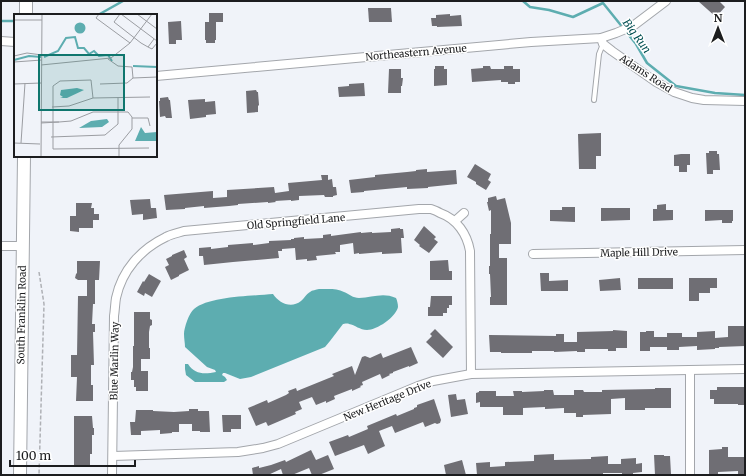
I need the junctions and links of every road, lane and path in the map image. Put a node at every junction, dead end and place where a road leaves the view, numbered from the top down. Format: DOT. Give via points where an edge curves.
graph roads {
  1 [pos="666,1"];
  2 [pos="1,41"];
  3 [pos="602,41"];
  4 [pos="14,42"];
  5 [pos="157,76"];
  6 [pos="594,100"];
  7 [pos="745,101"];
  8 [pos="24,157"];
  9 [pos="464,212"];
  10 [pos="456,221"];
  11 [pos="1,246"];
  12 [pos="22,246"];
  13 [pos="745,250"];
  14 [pos="533,254"];
  15 [pos="140,255"];
  16 [pos="39,272"];
  17 [pos="745,369"];
  18 [pos="690,370"];
  19 [pos="471,374"];
  20 [pos="113,456"];
  21 [pos="20,475"];
  22 [pos="39,475"];
  23 [pos="112,475"];
  24 [pos="690,475"];
  1 -- 3 [label="street, Northeastern Avenue" via="632,26"];
  2 -- 4 [label="street"];
  3 -- 5 [label="street, Northeastern Avenue" via="531,42"];
  3 -- 6 [label="lane"];
  3 -- 7 [label="street, Adams Road" via="656,82 674,92 704,100"];
  8 -- 12 [label="main road, South Franklin Road"];
  9 -- 10 [label="street"];
  10 -- 15 [label="street, Old Springfield Lane" via="432,209 419,209 184,232 167,236"];
  10 -- 19 [label="street" via="469,243 470,251"];
  11 -- 12 [label="street"];
  12 -- 21 [label="main road, South Franklin Road"];
  13 -- 14 [label="street, Maple Hill Drive"];
  15 -- 20 [label="street, Blue Marlin Way" via="128,267 116,298"];
  16 -- 22 [label="path" via="44,304"];
  17 -- 18 [label="street, New Heritage Drive"];
  18 -- 19 [label="street, New Heritage Drive"];
  18 -- 24 [label="street"];
  19 -- 20 [label="street, New Heritage Drive" via="432,381 263,448 238,452"];
  20 -- 23 [label="street, Blue Marlin Way"];
}
